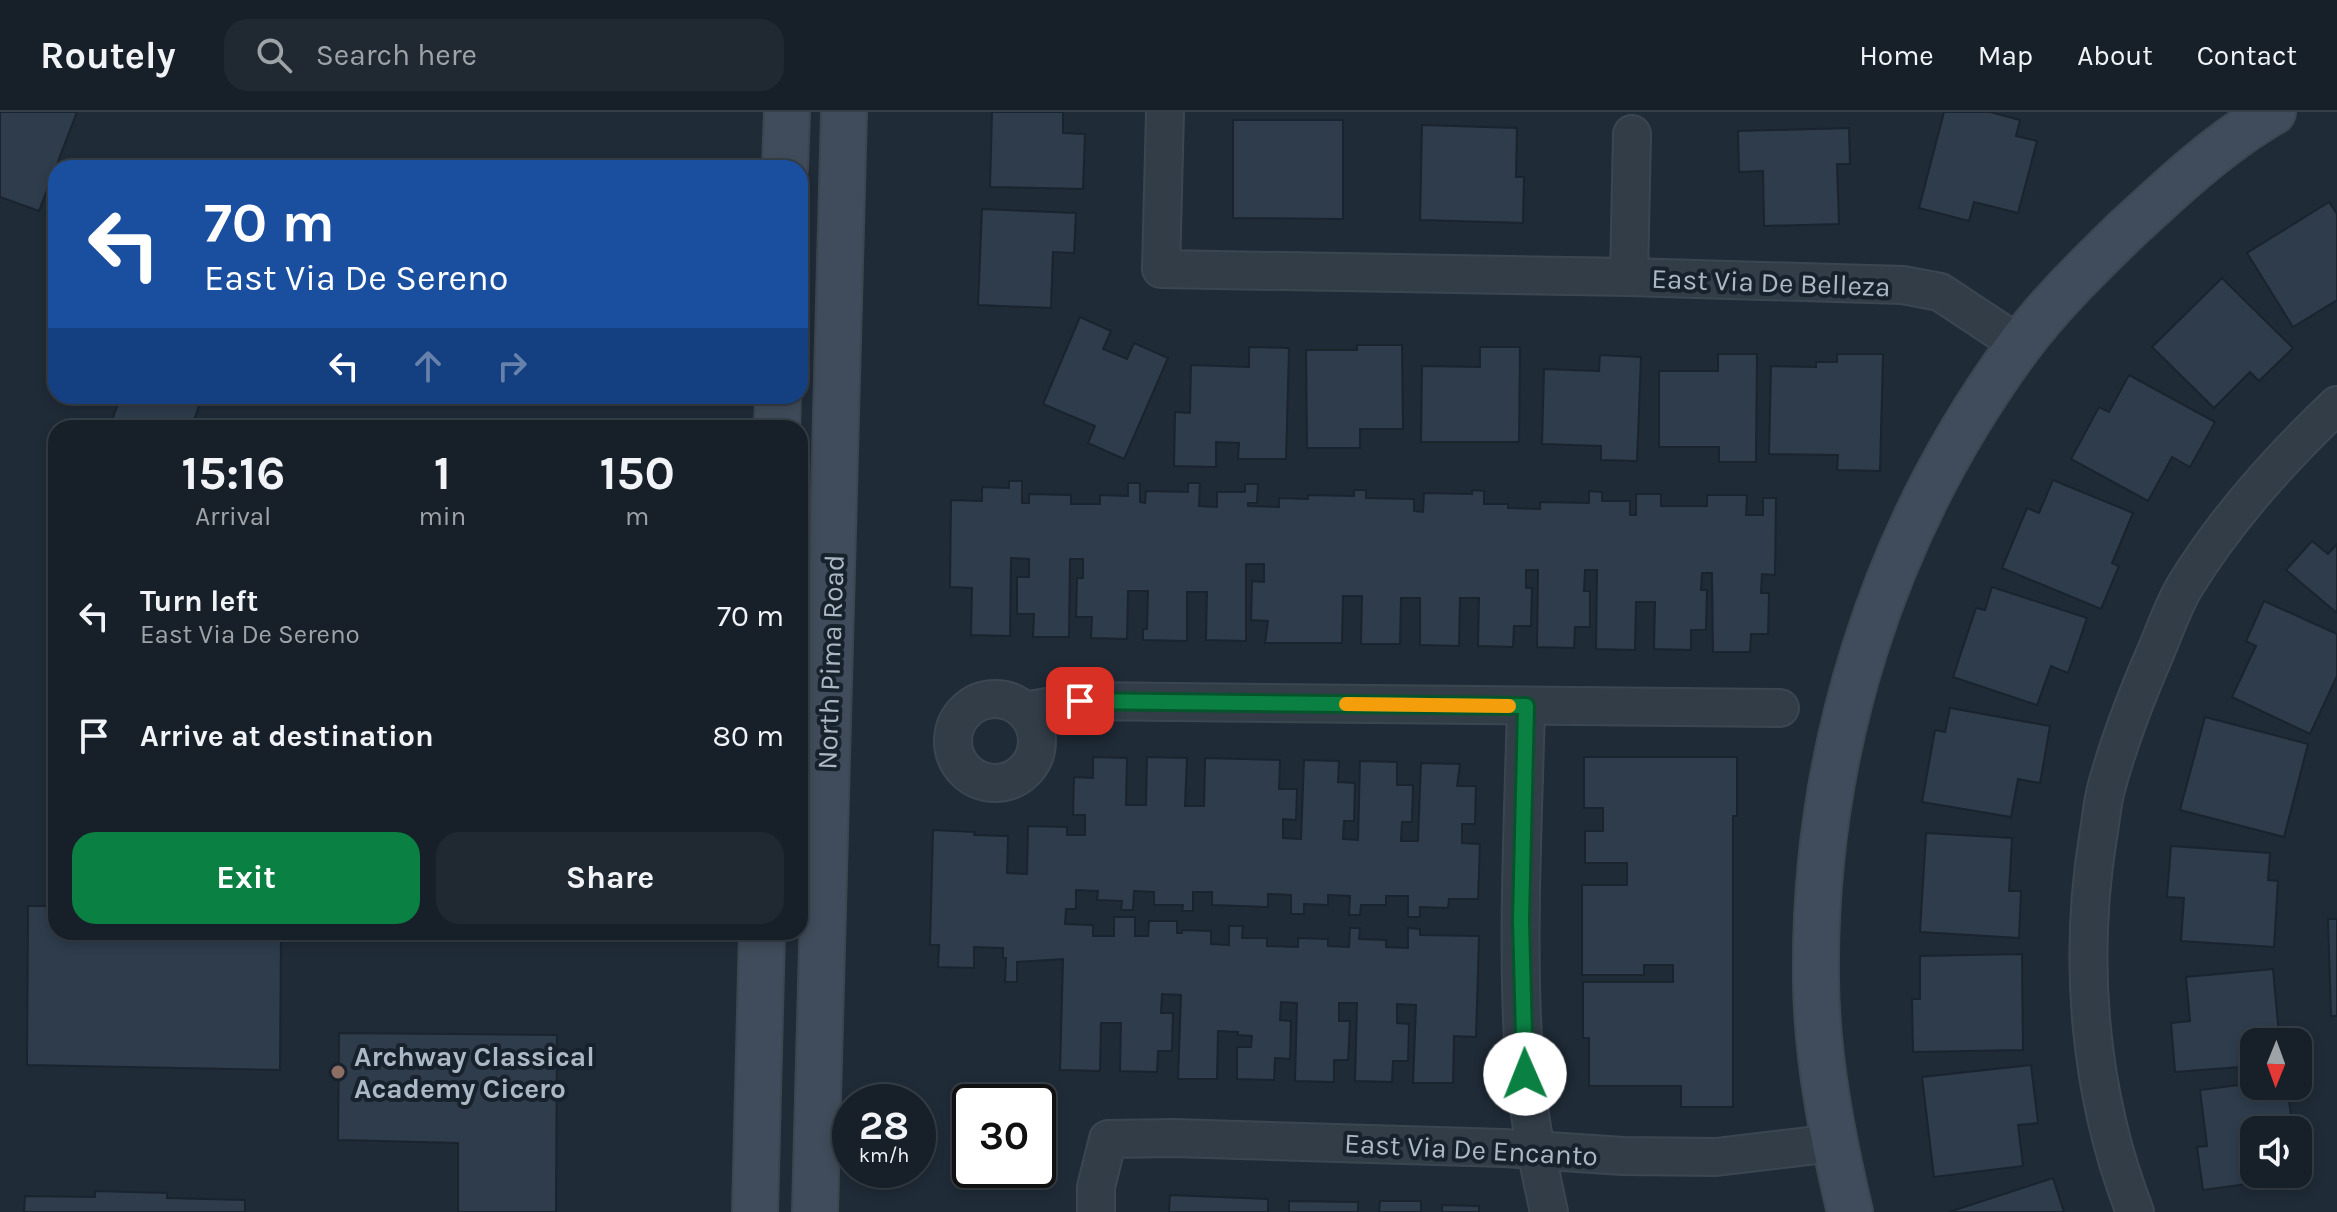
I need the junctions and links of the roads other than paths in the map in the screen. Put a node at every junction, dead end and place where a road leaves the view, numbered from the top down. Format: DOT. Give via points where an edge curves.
graph roads {
  1 [pos="787,112"];
  2 [pos="821,112"];
  3 [pos="844,112"];
  4 [pos="1165,112"];
  5 [pos="2273,112"];
  6 [pos="1632,134"];
  7 [pos="785,160"];
  8 [pos="1629,277"];
  9 [pos="2020,345"];
  10 [pos="2337,405"];
  11 [pos="837,410"];
  12 [pos="1526,706"];
  13 [pos="1780,708"];
  14 [pos="1025,711"];
  15 [pos="762,940"];
  16 [pos="1834,1143"];
  17 [pos="1536,1150"];
  18 [pos="755,1212"];
  19 [pos="815,1212"];
  20 [pos="1096,1212"];
  21 [pos="1549,1212"];
  22 [pos="1850,1212"];
  23 [pos="2135,1212"];
  1 -- 7 [label="main road"];
  2 -- 11 [label="main road" via="815,349"];
  3 -- 11 [label="main road, North Pima Road"];
  4 -- 8 [label="street, East Via De Belleza" via="1161,269"];
  5 -- 9 [label="main road" via="2141,217 2090,264"];
  6 -- 8 [label="street"];
  8 -- 9 [label="street, East Via De Belleza" via="1903,285 1940,292"];
  9 -- 16 [label="main road" via="1958,439 1907,537 1858,668 1832,772 1818,889 1816,983"];
  10 -- 23 [label="street" via="2230,523 2184,588 2138,692 2106,791 2090,884 2088,995 2097,1073"];
  11 -- 19 [label="main road, North Pima Road"];
  12 -- 13 [label="street"];
  12 -- 14 [label="street" via="1080,701"];
  12 -- 17 [label="street" via="1521,920 1525,1074"];
  15 -- 18 [label="main road"];
  16 -- 17 [label="street, East Via De Encanto" via="1716,1157"];
  16 -- 22 [label="main road"];
  17 -- 20 [label="street, East Via De Encanto" via="1108,1139 1096,1187"];
  17 -- 21 [label="street"];
}
